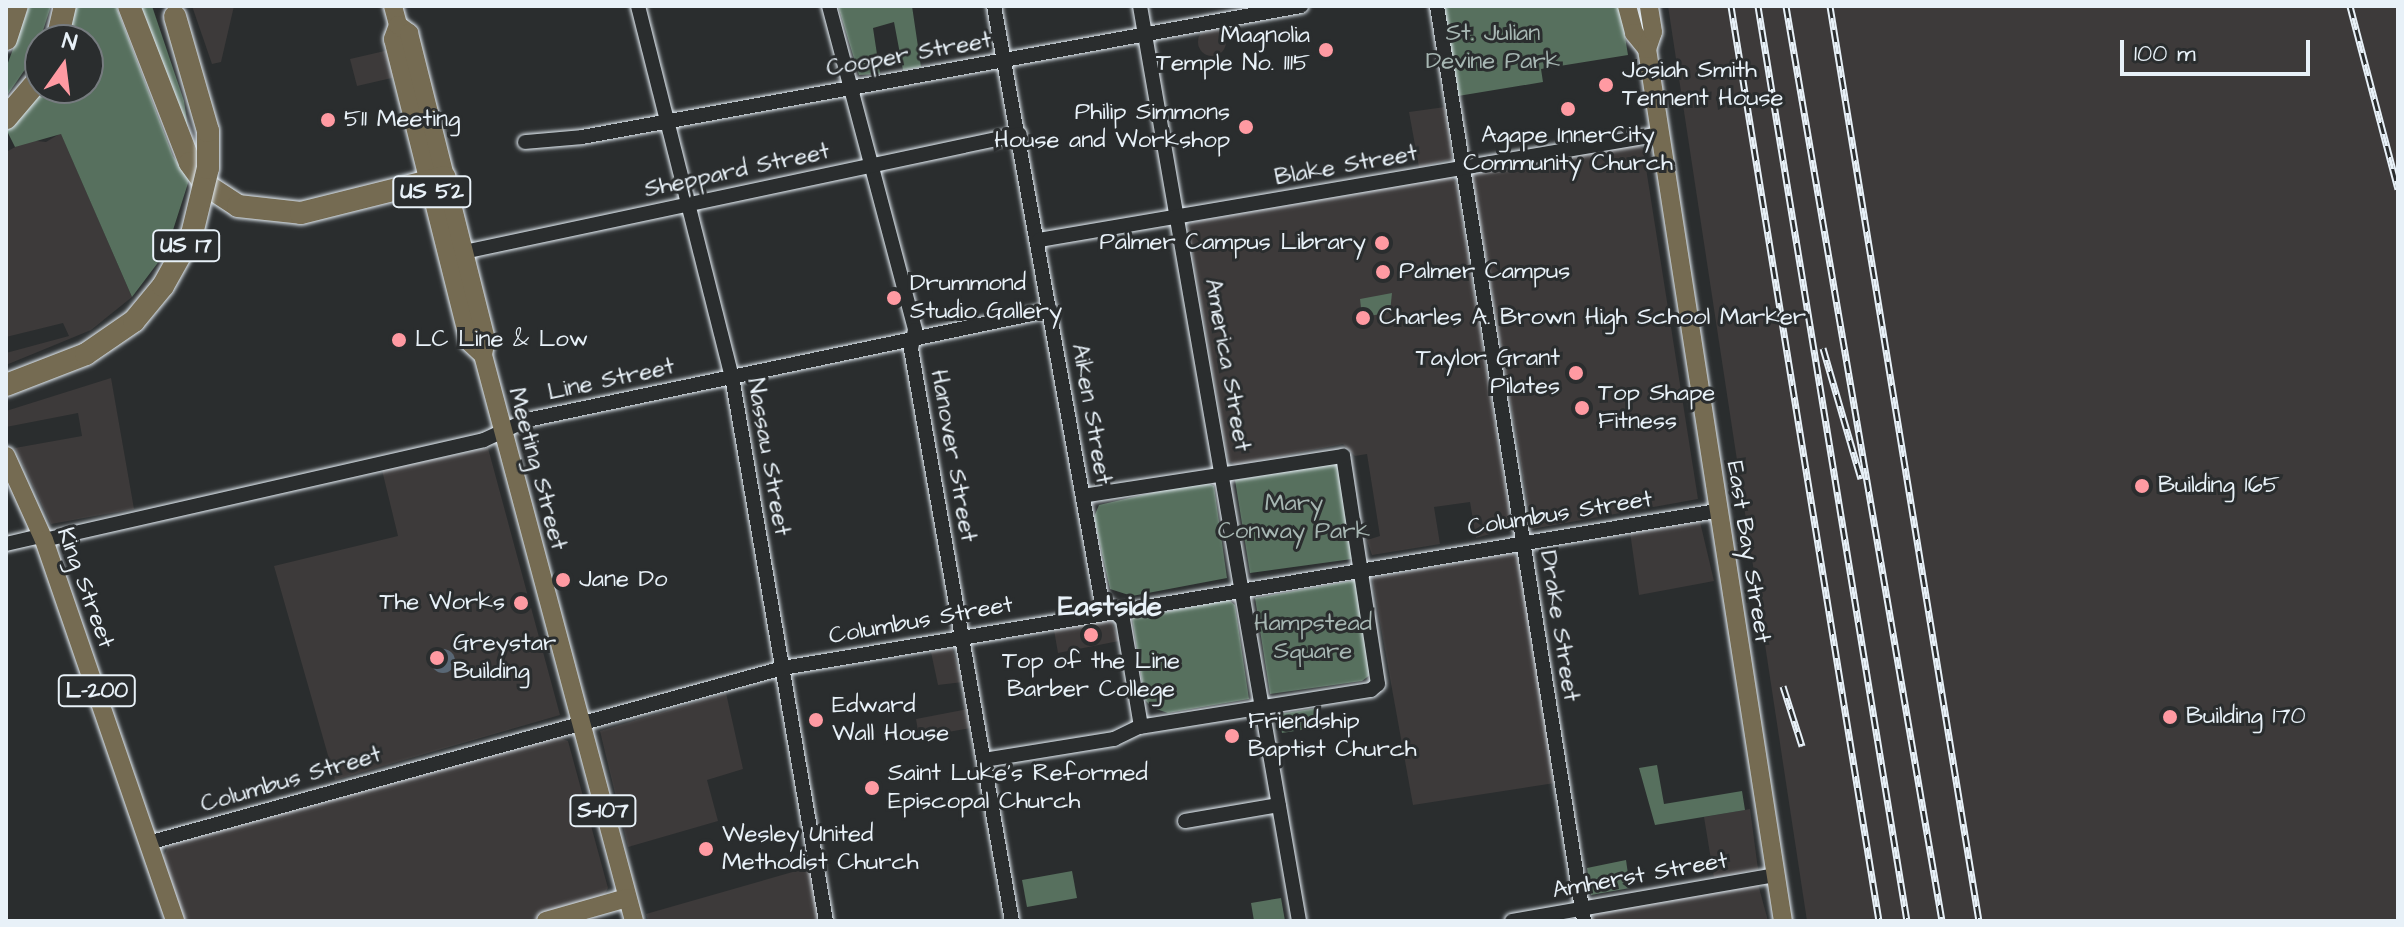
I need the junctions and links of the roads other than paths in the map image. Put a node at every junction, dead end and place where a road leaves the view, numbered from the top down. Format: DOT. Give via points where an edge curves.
graph roads {
  1 [pos="17,6"];
  2 [pos="129,6"];
  3 [pos="393,6"];
  4 [pos="638,6"];
  5 [pos="829,6"];
  6 [pos="994,6"];
  7 [pos="1140,6"];
  8 [pos="1301,6"];
  9 [pos="1437,6"];
  10 [pos="1627,6"];
  11 [pos="1649,6"];
  12 [pos="173,12"];
  13 [pos="1147,35"];
  14 [pos="6,39"];
  15 [pos="1647,49"];
  16 [pos="1007,59"];
  17 [pos="854,87"];
  18 [pos="24,97"];
  19 [pos="6,118"];
  20 [pos="667,121"];
  21 [pos="1020,134"];
  22 [pos="1661,134"];
  23 [pos="525,142"];
  24 [pos="874,164"];
  25 [pos="1462,168"];
  26 [pos="437,179"];
  27 [pos="687,204"];
  28 [pos="1180,217"];
  29 [pos="1039,240"];
  30 [pos="464,252"];
  31 [pos="1051,310"];
  32 [pos="913,338"];
  33 [pos="482,354"];
  34 [pos="732,377"];
  35 [pos="6,385"];
  36 [pos="503,432"];
  37 [pos="6,456"];
  38 [pos="1223,471"];
  39 [pos="1083,496"];
  40 [pos="1716,511"];
  41 [pos="43,538"];
  42 [pos="1523,541"];
  43 [pos="6,544"];
  44 [pos="1363,569"];
  45 [pos="1242,588"];
  46 [pos="1114,610"];
  47 [pos="962,636"];
  48 [pos="783,668"];
  49 [pos="1262,706"];
  50 [pos="579,723"];
  51 [pos="1141,726"];
  52 [pos="984,760"];
  53 [pos="1279,805"];
  54 [pos="1185,821"];
  55 [pos="148,843"];
  56 [pos="1775,875"];
  57 [pos="627,898"];
  58 [pos="1583,915"];
  59 [pos="175,921"];
  60 [pos="546,921"];
  61 [pos="634,921"];
  62 [pos="826,921"];
  63 [pos="1012,921"];
  64 [pos="1299,921"];
  65 [pos="1512,921"];
  66 [pos="1783,921"];
  1 -- 14 [label="highway"];
  2 -- 26 [label="highway" via="190,163 222,197 260,212 286,214"];
  3 -- 26 [label="main road, Meeting Street / US 52" via="398,25 393,39"];
  4 -- 20 [label="street, Nassau Street"];
  5 -- 17 [label="street, Hanover Street"];
  6 -- 16 [label="street, Aiken Street"];
  7 -- 13 [label="street, America Street"];
  8 -- 13 [label="street, Cooper Street"];
  9 -- 25 [label="street, Drake Street"];
  10 -- 15 [label="main road" via="1634,33"];
  11 -- 15 [label="main road" via="1653,32"];
  12 -- 35 [label="highway, US 17, bridge" via="208,131 208,168 192,234 163,286 134,321 86,354"];
  13 -- 16 [label="street, Cooper Street"];
  13 -- 28 [label="street, America Street"];
  15 -- 22 [label="main road, East Bay Street"];
  16 -- 17 [label="street, Cooper Street"];
  16 -- 21 [label="street, Aiken Street"];
  17 -- 20 [label="street, Cooper Street"];
  17 -- 24 [label="street, Hanover Street"];
  18 -- 19 [label="highway"];
  20 -- 23 [label="street, Cooper Street"];
  20 -- 27 [label="street, Nassau Street"];
  21 -- 24 [label="street, Sheppard Street"];
  21 -- 29 [label="street, Aiken Street"];
  22 -- 25 [label="street, Blake Street"];
  22 -- 40 [label="main road, East Bay Street"];
  24 -- 27 [label="street, Sheppard Street"];
  24 -- 32 [label="street, Hanover Street"];
  25 -- 28 [label="street, Blake Street"];
  25 -- 42 [label="street, Drake Street"];
  26 -- 30 [label="main road, Meeting Street / US 52"];
  26 -- 33 [label="main road, Meeting Street / US 52" via="469,342"];
  27 -- 30 [label="street, Sheppard Street"];
  27 -- 34 [label="street, Nassau Street"];
  28 -- 29 [label="street, Blake Street"];
  28 -- 38 [label="street, America Street"];
  29 -- 31 [label="street, Aiken Street"];
  30 -- 33 [label="main road, Meeting Street / US 52" via="486,339"];
  31 -- 32 [label="street, Line Street"];
  31 -- 39 [label="street, Aiken Street"];
  32 -- 34 [label="street, Line Street"];
  32 -- 47 [label="street, Hanover Street"];
  33 -- 36 [label="main road, Meeting Street / US 52"];
  34 -- 36 [label="street, Line Street" via="527,420"];
  34 -- 48 [label="street, Nassau Street"];
  36 -- 41 [label="street, Line Street"];
  36 -- 50 [label="main road, Meeting Street / S-107"];
  37 -- 41 [label="main road, King Street"];
  38 -- 39 [label="street"];
  38 -- 44 [label="street" via="1343,456"];
  38 -- 45 [label="street, America Street"];
  39 -- 46 [label="street, Aiken Street" via="1101,598"];
  40 -- 42 [label="street, Columbus Street"];
  40 -- 56 [label="main road, East Bay Street"];
  41 -- 43 [label="street, Line Street"];
  41 -- 55 [label="main road, King Street / L-200"];
  42 -- 44 [label="street, Columbus Street"];
  42 -- 58 [label="street, Drake Street"];
  44 -- 45 [label="street, Columbus Street"];
  44 -- 49 [label="street" via="1378,684 1371,690"];
  45 -- 46 [label="street, Columbus Street"];
  45 -- 49 [label="street, America Street"];
  46 -- 47 [label="street, Columbus Street"];
  46 -- 51 [label="street, Aiken Street" via="1125,625"];
  47 -- 48 [label="street, Columbus Street"];
  47 -- 52 [label="street, Hanover Street"];
  48 -- 50 [label="street, Columbus Street"];
  48 -- 62 [label="street, Nassau Street"];
  49 -- 51 [label="street"];
  49 -- 53 [label="street, America Street"];
  50 -- 55 [label="street, Columbus Street"];
  50 -- 57 [label="main road, Meeting Street / S-107"];
  51 -- 52 [label="street" via="1114,739"];
  52 -- 63 [label="street, Hanover Street"];
  53 -- 54 [label="street"];
  53 -- 64 [label="street, America Street"];
  55 -- 59 [label="main road, King Street / L-200"];
  56 -- 58 [label="street, Amherst Street"];
  56 -- 66 [label="main road, East Bay Street"];
  57 -- 60 [label="main road"];
  57 -- 61 [label="main road, Meeting Street / S-107"];
  58 -- 65 [label="street, Amherst Street"];
}
